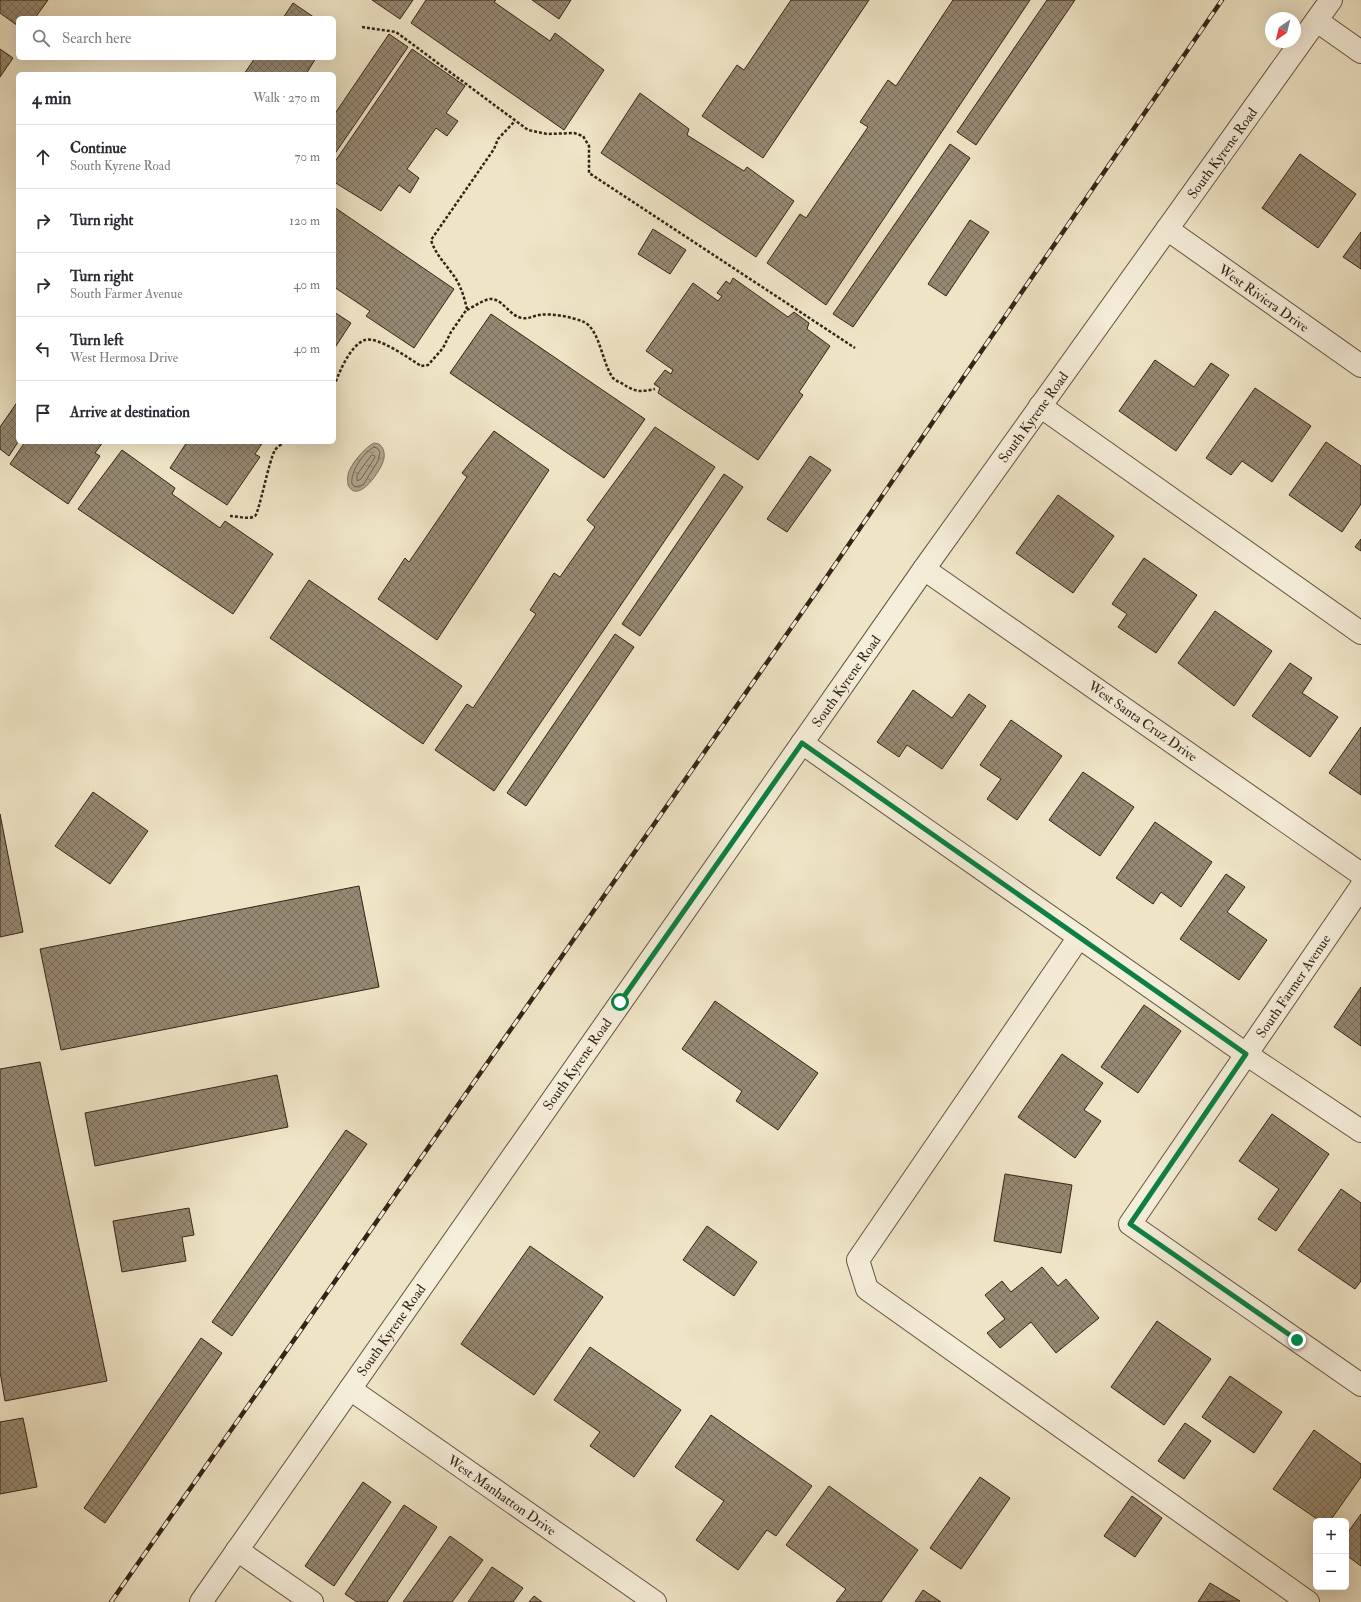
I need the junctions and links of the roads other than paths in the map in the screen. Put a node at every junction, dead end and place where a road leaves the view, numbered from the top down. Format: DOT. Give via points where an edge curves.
graph roads {
  1 [pos="1326,8"];
  2 [pos="1361,52"];
  3 [pos="1168,229"];
  4 [pos="1361,366"];
  5 [pos="1040,406"];
  6 [pos="924,569"];
  7 [pos="1361,633"];
  8 [pos="802,743"];
  9 [pos="1361,874"];
  10 [pos="1361,887"];
  11 [pos="1079,937"];
  12 [pos="1246,1054"];
  13 [pos="1361,1131"];
  14 [pos="1361,1385"];
  15 [pos="350,1389"];
  16 [pos="237,1550"];
  17 [pos="201,1602"];
  18 [pos="312,1602"];
  19 [pos="655,1602"];
  20 [pos="1308,1602"];
  1 -- 2 [label="street"];
  1 -- 3 [label="street, South Kyrene Road"];
  3 -- 4 [label="street, West Riviera Drive"];
  3 -- 5 [label="street, South Kyrene Road"];
  5 -- 6 [label="street, South Kyrene Road"];
  5 -- 7 [label="street"];
  6 -- 8 [label="street, South Kyrene Road"];
  6 -- 9 [label="street, West Santa Cruz Drive"];
  8 -- 11 [label="street"];
  8 -- 15 [label="street, South Kyrene Road"];
  10 -- 12 [label="street, South Farmer Avenue"];
  11 -- 12 [label="street"];
  11 -- 20 [label="street" via="858,1260 867,1289"];
  12 -- 13 [label="street"];
  12 -- 14 [label="street, South Farmer Avenue" via="1130,1224"];
  15 -- 16 [label="street, South Kyrene Road"];
  15 -- 19 [label="street, West Manhatton Drive"];
  16 -- 17 [label="street, South Kyrene Road"];
  16 -- 18 [label="street"];
}
